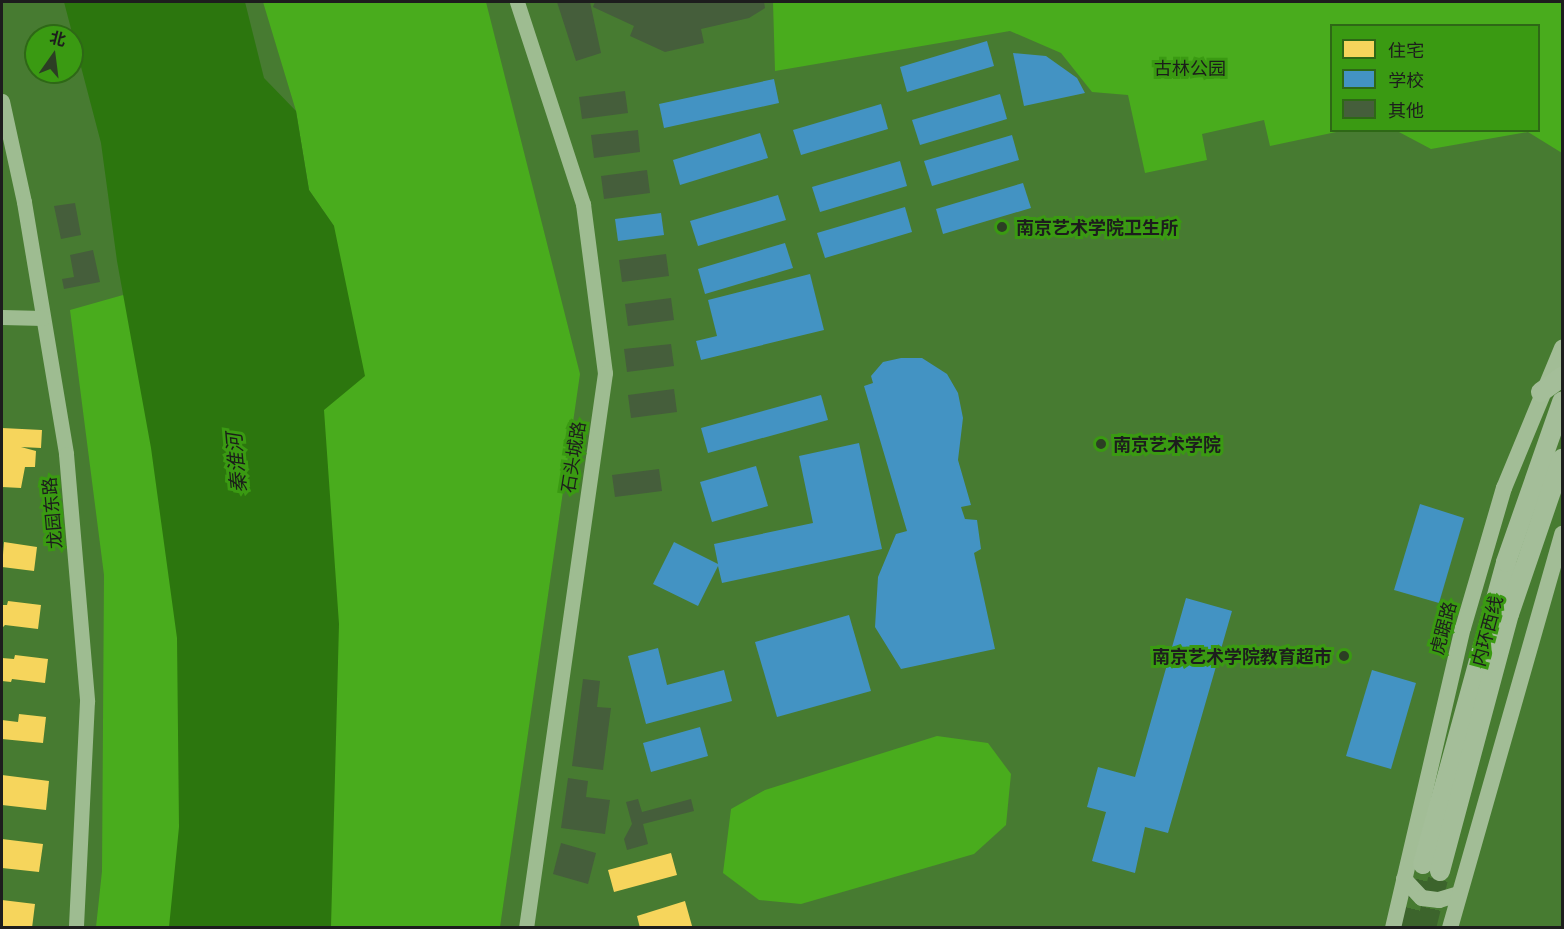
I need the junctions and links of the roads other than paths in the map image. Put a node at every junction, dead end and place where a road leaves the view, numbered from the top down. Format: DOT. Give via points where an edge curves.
graph roads {
  1 [pos="517,2"];
  2 [pos="2,101"];
  3 [pos="2,317"];
  4 [pos="43,318"];
  5 [pos="1563,348"];
  6 [pos="1563,377"];
  7 [pos="1541,392"];
  8 [pos="1563,402"];
  9 [pos="1563,459"];
  10 [pos="1563,534"];
  11 [pos="1404,879"];
  12 [pos="1459,894"];
  13 [pos="76,927"];
  14 [pos="526,927"];
  15 [pos="1393,927"];
  16 [pos="1450,927"];
  1 -- 14 [label="street, 石头城路" via="583,204 605,374"];
  2 -- 4 [label="street, 龙园东路"];
  3 -- 4 [label="street"];
  4 -- 13 [label="street, 龙园东路" via="66,454 87,701"];
  5 -- 7 [label="main road, 虎踞路"];
  6 -- 7 [label="highway"];
  7 -- 11 [label="main road, 虎踞路" via="1504,488 1463,628"];
  8 -- 9 [label="highway, 内环西线" via="1506,562 1431,867 1509,614"];
  10 -- 12 [label="main road"];
  11 -- 12 [label="main road" via="1422,898 1439,900"];
  11 -- 15 [label="main road, 虎踞路"];
  12 -- 16 [label="main road"];
}
